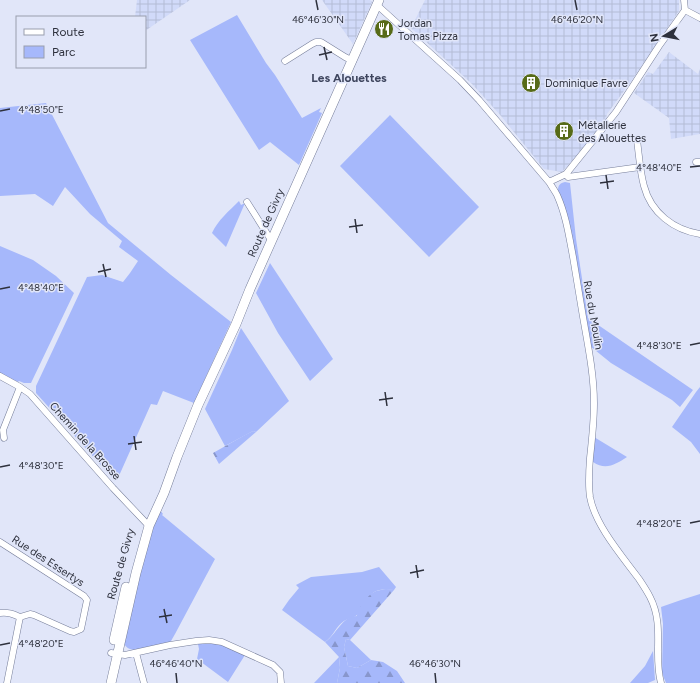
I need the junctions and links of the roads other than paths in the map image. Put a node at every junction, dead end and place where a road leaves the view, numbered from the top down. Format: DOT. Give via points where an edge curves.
graph roads {
  1 [pos="684,0"];
  2 [pos="378,3"];
  3 [pos="685,10"];
  4 [pos="700,18"];
  5 [pos="285,60"];
  6 [pos="352,61"];
  7 [pos="637,140"];
  8 [pos="640,167"];
  9 [pos="566,174"];
  10 [pos="549,182"];
  11 [pos="247,202"];
  12 [pos="700,234"];
  13 [pos="271,240"];
  14 [pos="0,376"];
  15 [pos="20,387"];
  16 [pos="4,438"];
  17 [pos="147,525"];
  18 [pos="0,542"];
  19 [pos="0,613"];
  20 [pos="20,617"];
  21 [pos="136,653"];
  22 [pos="114,654"];
  23 [pos="7,683"];
  24 [pos="106,683"];
  25 [pos="110,683"];
  26 [pos="144,683"];
  27 [pos="281,683"];
  28 [pos="661,683"];
  1 -- 3 [label="street"];
  2 -- 6 [label="main road, Route de Givry"];
  2 -- 10 [label="street, Rue du Moulin" via="470,90"];
  3 -- 4 [label="street"];
  3 -- 9 [label="street" via="658,46 616,112"];
  5 -- 6 [label="street" via="312,44 321,42"];
  6 -- 13 [label="main road, Route de Givry"];
  7 -- 8 [label="street"];
  8 -- 9 [label="street" via="568,177"];
  8 -- 12 [label="street" via="646,194 658,213 682,230"];
  9 -- 10 [label="street"];
  10 -- 28 [label="street, Rue du Moulin" via="557,195 569,236 594,388 590,497 600,524 654,606 659,627 658,665"];
  11 -- 13 [label="street"];
  13 -- 17 [label="main road, Route de Givry" via="177,457 159,491"];
  14 -- 15 [label="street, Chemin de la Brosse"];
  15 -- 16 [label="street" via="3,430"];
  15 -- 17 [label="street, Chemin de la Brosse" via="30,394"];
  17 -- 22 [label="main road, Route de Givry" via="140,537 123,601"];
  18 -- 20 [label="street, Rue des Essertys" via="87,600 81,629 74,632 34,615"];
  19 -- 20 [label="street, Rue des Essertys" via="11,613"];
  20 -- 23 [label="street"];
  21 -- 22 [label="street"];
  21 -- 26 [label="street"];
  21 -- 27 [label="street" via="196,641 222,642 273,665 280,672"];
  22 -- 24 [label="main road, Route de Givry"];
  22 -- 25 [label="main road, Route de Givry"];
}
